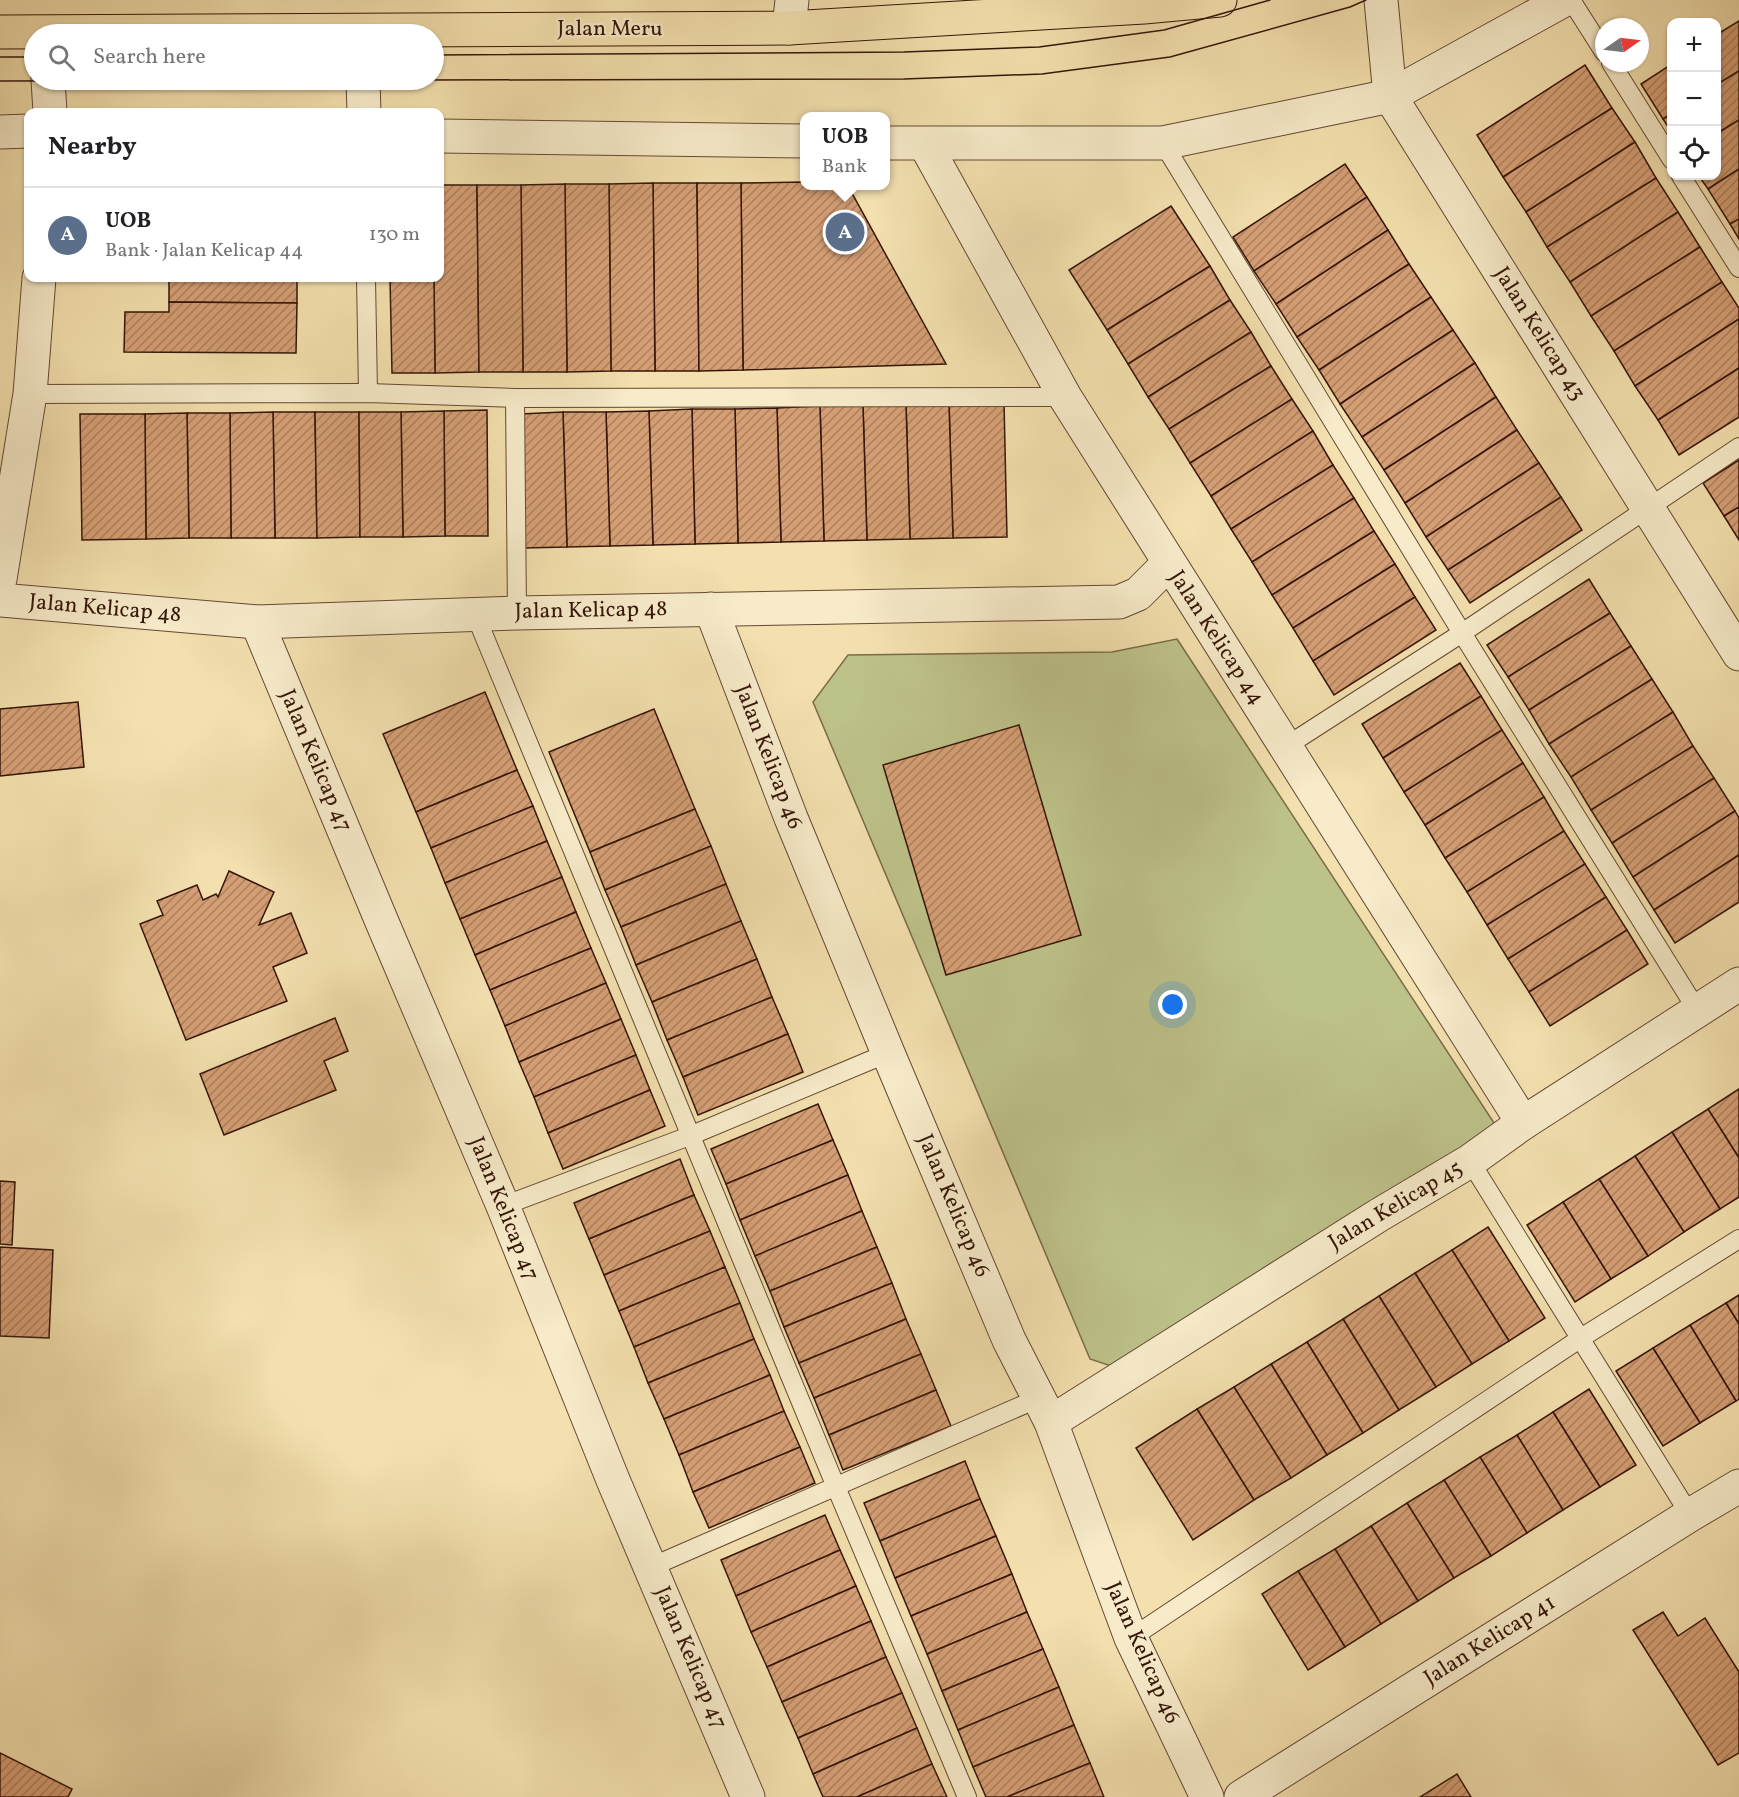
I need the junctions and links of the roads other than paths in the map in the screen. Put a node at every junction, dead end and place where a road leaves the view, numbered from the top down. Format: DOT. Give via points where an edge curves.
graph roads {
  1 [pos="1220,0"];
  2 [pos="1381,0"];
  3 [pos="1564,0"];
  4 [pos="1571,0"];
  5 [pos="790,14"];
  6 [pos="444,29"];
  7 [pos="0,32"];
  8 [pos="24,33"];
  9 [pos="1595,38"];
  10 [pos="1617,72"];
  11 [pos="49,90"];
  12 [pos="363,90"];
  13 [pos="1390,96"];
  14 [pos="50,108"];
  15 [pos="364,108"];
  16 [pos="24,131"];
  17 [pos="0,132"];
  18 [pos="444,136"];
  19 [pos="800,141"];
  20 [pos="1163,142"];
  21 [pos="890,143"];
  22 [pos="925,144"];
  23 [pos="1667,154"];
  24 [pos="1684,180"];
  25 [pos="1739,268"];
  26 [pos="39,282"];
  27 [pos="366,282"];
  28 [pos="368,393"];
  29 [pos="30,394"];
  30 [pos="1065,397"];
  31 [pos="515,398"];
  32 [pos="1739,447"];
  33 [pos="1648,510"];
  34 [pos="1168,564"];
  35 [pos="0,579"];
  36 [pos="0,600"];
  37 [pos="711,609"];
  38 [pos="517,612"];
  39 [pos="476,614"];
  40 [pos="257,622"];
  41 [pos="1462,633"];
  42 [pos="1739,654"];
  43 [pos="1286,747"];
  44 [pos="1739,984"];
  45 [pos="1696,1010"];
  46 [pos="888,1053"];
  47 [pos="1523,1123"];
  48 [pos="692,1134"];
  49 [pos="1470,1161"];
  50 [pos="503,1206"];
  51 [pos="1739,1239"];
  52 [pos="1581,1338"];
  53 [pos="1045,1410"];
  54 [pos="836,1486"];
  55 [pos="1739,1486"];
  56 [pos="1690,1515"];
  57 [pos="651,1567"];
  58 [pos="1131,1638"];
  59 [pos="748,1797"];
  60 [pos="967,1797"];
  61 [pos="1207,1797"];
  62 [pos="1241,1797"];
  1 -- 5 [label="highway, Jalan Meru" via="1144,7"];
  2 -- 13 [label="street, Jalan Kelicap 43"];
  3 -- 13 [label="street"];
  4 -- 9 [label="lane"];
  5 -- 6 [label="highway, Jalan Meru"];
  7 -- 8 [label="highway, Jalan Meru"];
  10 -- 23 [label="lane"];
  11 -- 14 [label="street"];
  12 -- 15 [label="street"];
  13 -- 20 [label="street"];
  13 -- 33 [label="street, Jalan Kelicap 43"];
  16 -- 17 [label="street"];
  18 -- 19 [label="street"];
  20 -- 22 [label="street"];
  20 -- 41 [label="lane"];
  21 -- 22 [label="street"];
  22 -- 30 [label="street, Jalan Kelicap 44"];
  24 -- 25 [label="lane"];
  26 -- 29 [label="street"];
  27 -- 28 [label="lane"];
  28 -- 29 [label="lane"];
  28 -- 31 [label="lane"];
  29 -- 35 [label="street"];
  30 -- 31 [label="lane"];
  30 -- 34 [label="street, Jalan Kelicap 44"];
  31 -- 38 [label="lane"];
  32 -- 33 [label="lane"];
  33 -- 41 [label="lane"];
  33 -- 42 [label="street, Jalan Kelicap 43"];
  34 -- 37 [label="street, Jalan Kelicap 48" via="1138,594 1119,602"];
  34 -- 43 [label="street, Jalan Kelicap 44"];
  36 -- 40 [label="street, Jalan Kelicap 48"];
  37 -- 38 [label="street, Jalan Kelicap 48"];
  37 -- 46 [label="street, Jalan Kelicap 46" via="791,818"];
  38 -- 39 [label="street, Jalan Kelicap 48"];
  39 -- 40 [label="street, Jalan Kelicap 48"];
  39 -- 48 [label="lane"];
  40 -- 50 [label="street, Jalan Kelicap 47"];
  41 -- 43 [label="lane"];
  41 -- 45 [label="lane"];
  43 -- 47 [label="street, Jalan Kelicap 44"];
  44 -- 45 [label="street, Jalan Kelicap 45"];
  45 -- 47 [label="street, Jalan Kelicap 45"];
  46 -- 48 [label="lane"];
  46 -- 53 [label="street, Jalan Kelicap 46" via="1009,1340"];
  47 -- 49 [label="street, Jalan Kelicap 45"];
  48 -- 50 [label="lane"];
  48 -- 54 [label="lane"];
  49 -- 52 [label="lane"];
  49 -- 53 [label="street, Jalan Kelicap 45"];
  50 -- 57 [label="street, Jalan Kelicap 47"];
  51 -- 52 [label="lane"];
  52 -- 56 [label="lane"];
  52 -- 58 [label="lane"];
  53 -- 54 [label="lane"];
  53 -- 58 [label="street, Jalan Kelicap 46"];
  54 -- 57 [label="lane"];
  54 -- 60 [label="lane"];
  55 -- 56 [label="street, Jalan Kelicap 41"];
  56 -- 62 [label="street, Jalan Kelicap 41"];
  57 -- 59 [label="street, Jalan Kelicap 47"];
  58 -- 61 [label="street, Jalan Kelicap 46"];
}
